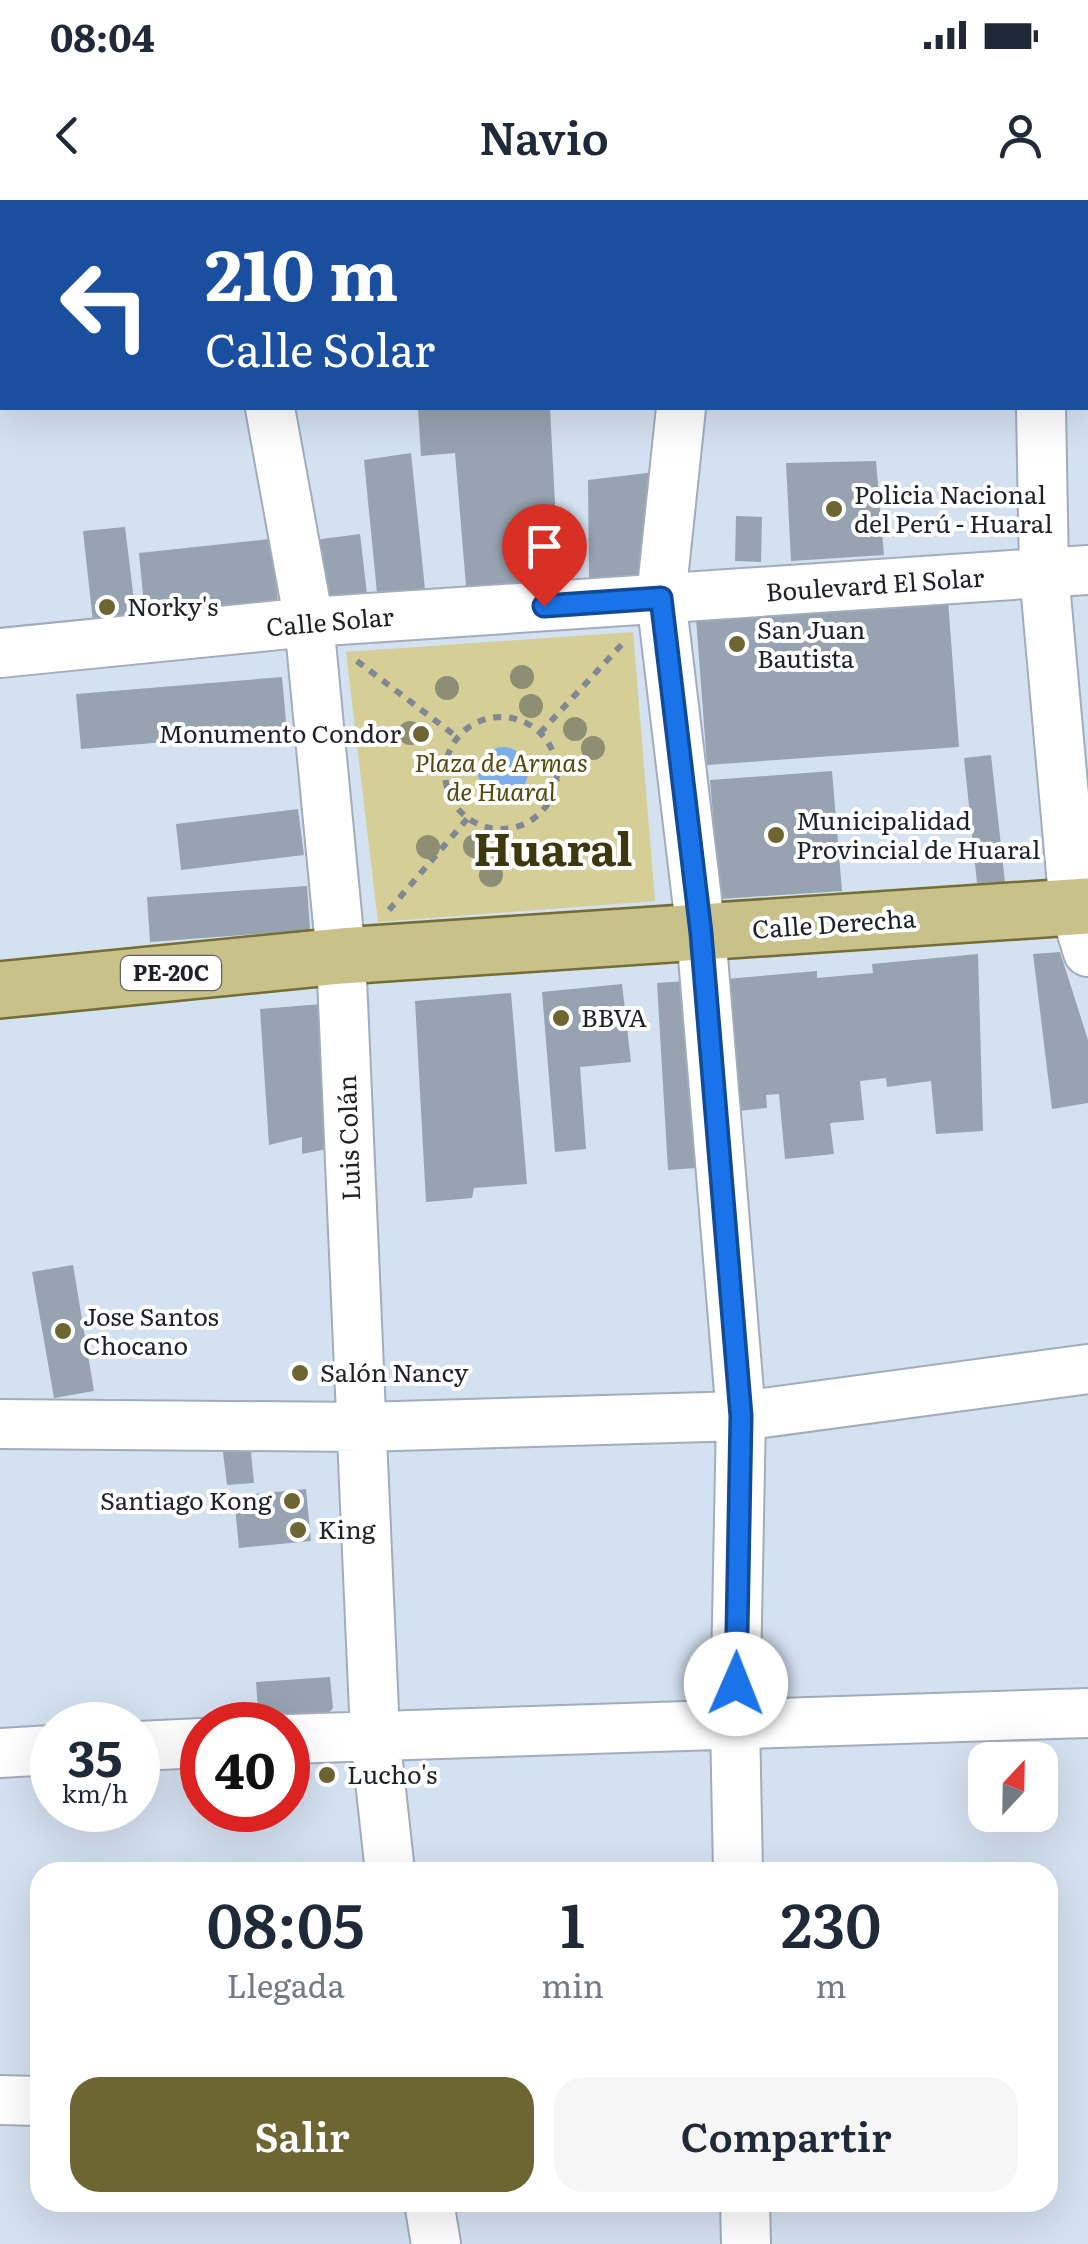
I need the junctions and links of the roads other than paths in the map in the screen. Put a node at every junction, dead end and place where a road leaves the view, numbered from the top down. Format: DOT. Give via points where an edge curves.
graph roads {
  1 [pos="270,410"];
  2 [pos="681,410"];
  3 [pos="1041,410"];
  4 [pos="1066,572"];
  5 [pos="647,615"];
  6 [pos="310,622"];
  7 [pos="0,653"];
  8 [pos="1083,922"];
  9 [pos="701,933"];
  10 [pos="341,956"];
  11 [pos="0,990"];
  12 [pos="1088,1369"];
  13 [pos="741,1416"];
  14 [pos="0,1424"];
  15 [pos="361,1427"];
  16 [pos="1088,1713"];
  17 [pos="735,1722"];
  18 [pos="375,1735"];
  19 [pos="310,1738"];
  20 [pos="30,1751"];
  21 [pos="0,1753"];
  22 [pos="389,1862"];
  23 [pos="738,1862"];
  24 [pos="0,2100"];
  25 [pos="30,2101"];
  26 [pos="431,2212"];
  27 [pos="745,2212"];
  28 [pos="436,2244"];
  29 [pos="746,2244"];
  1 -- 6 [label="street, Luis Colán"];
  2 -- 5 [label="street"];
  3 -- 4 [label="street"];
  4 -- 5 [label="street, Boulevard El Solar"];
  4 -- 8 [label="street"];
  5 -- 6 [label="street, Calle Solar"];
  5 -- 9 [label="street"];
  6 -- 7 [label="street, Calle Solar"];
  6 -- 10 [label="street, Luis Colán"];
  8 -- 9 [label="main road, Calle Derecha / PE-20C"];
  9 -- 10 [label="main road, Calle Derecha / PE-20C"];
  9 -- 13 [label="street"];
  10 -- 11 [label="main road, PE-20C"];
  10 -- 15 [label="street, Luis Colán"];
  12 -- 13 [label="street"];
  13 -- 15 [label="street"];
  13 -- 17 [label="street"];
  14 -- 15 [label="street"];
  15 -- 18 [label="street, Luis Colán"];
  16 -- 17 [label="street"];
  17 -- 18 [label="street"];
  17 -- 23 [label="street"];
  18 -- 19 [label="street"];
  18 -- 22 [label="street, Luis Colán"];
  20 -- 21 [label="street"];
  24 -- 25 [label="street"];
  26 -- 28 [label="street"];
  27 -- 29 [label="street"];
}
